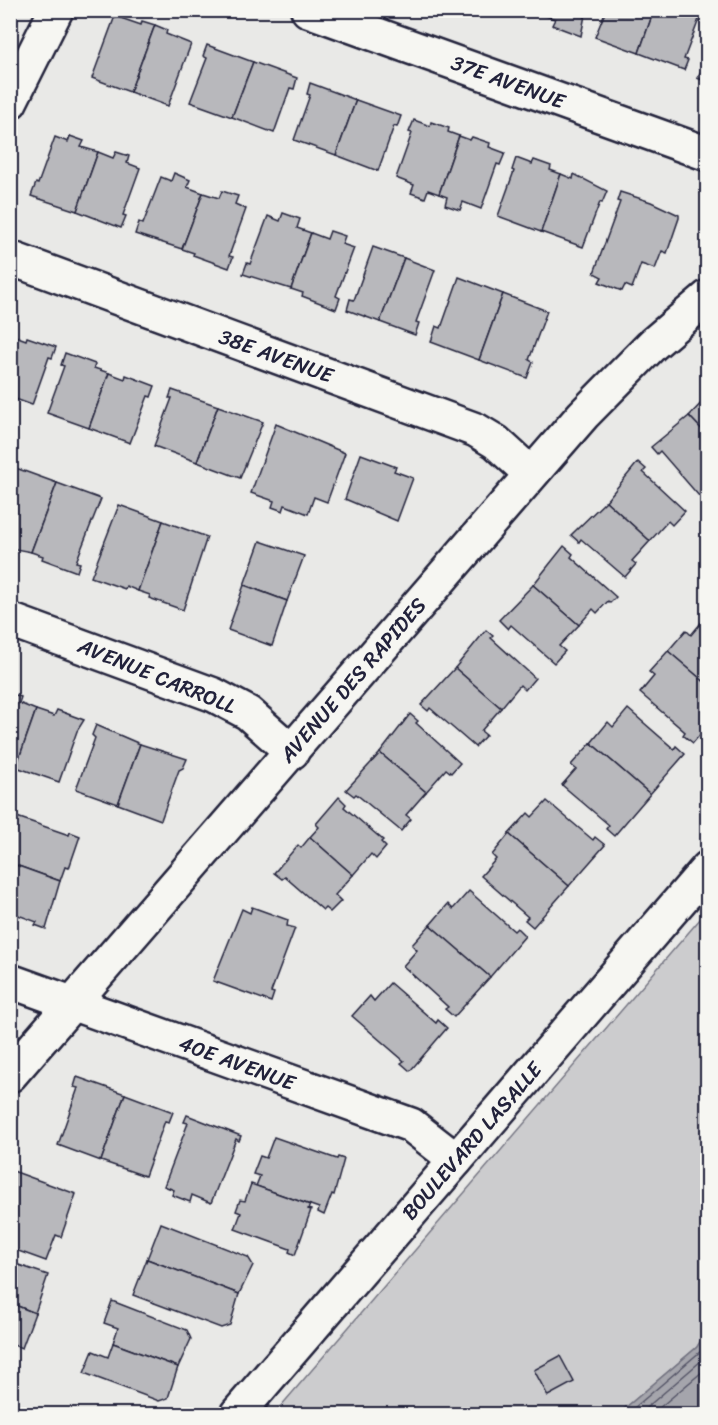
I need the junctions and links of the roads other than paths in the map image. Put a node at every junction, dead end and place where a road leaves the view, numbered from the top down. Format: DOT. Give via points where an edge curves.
graph roads {
  1 [pos="56,10"];
  2 [pos="308,10"];
  3 [pos="10,102"];
  4 [pos="708,154"];
  5 [pos="10,258"];
  6 [pos="708,297"];
  7 [pos="531,474"];
  8 [pos="10,620"];
  9 [pos="292,752"];
  10 [pos="708,868"];
  11 [pos="10,981"];
  12 [pos="73,1004"];
  13 [pos="10,1075"];
  14 [pos="456,1160"];
  15 [pos="237,1414"];
  1 -- 3 [label="street"];
  2 -- 4 [label="street, 37E AVENUE"];
  5 -- 7 [label="street, 38E AVENUE" via="476,430 496,442"];
  6 -- 7 [label="street, AVENUE DES RAPIDES" via="624,372"];
  7 -- 9 [label="street, AVENUE DES RAPIDES"];
  8 -- 9 [label="street, AVENUE CARROLL" via="214,695 248,713"];
  9 -- 12 [label="street, AVENUE DES RAPIDES"];
  10 -- 14 [label="street, BOULEVARD LASALLE"];
  11 -- 12 [label="street, 40E AVENUE"];
  12 -- 13 [label="street, AVENUE DES RAPIDES"];
  12 -- 14 [label="street, 40E AVENUE" via="411,1125"];
  14 -- 15 [label="street, BOULEVARD LASALLE"];
}
